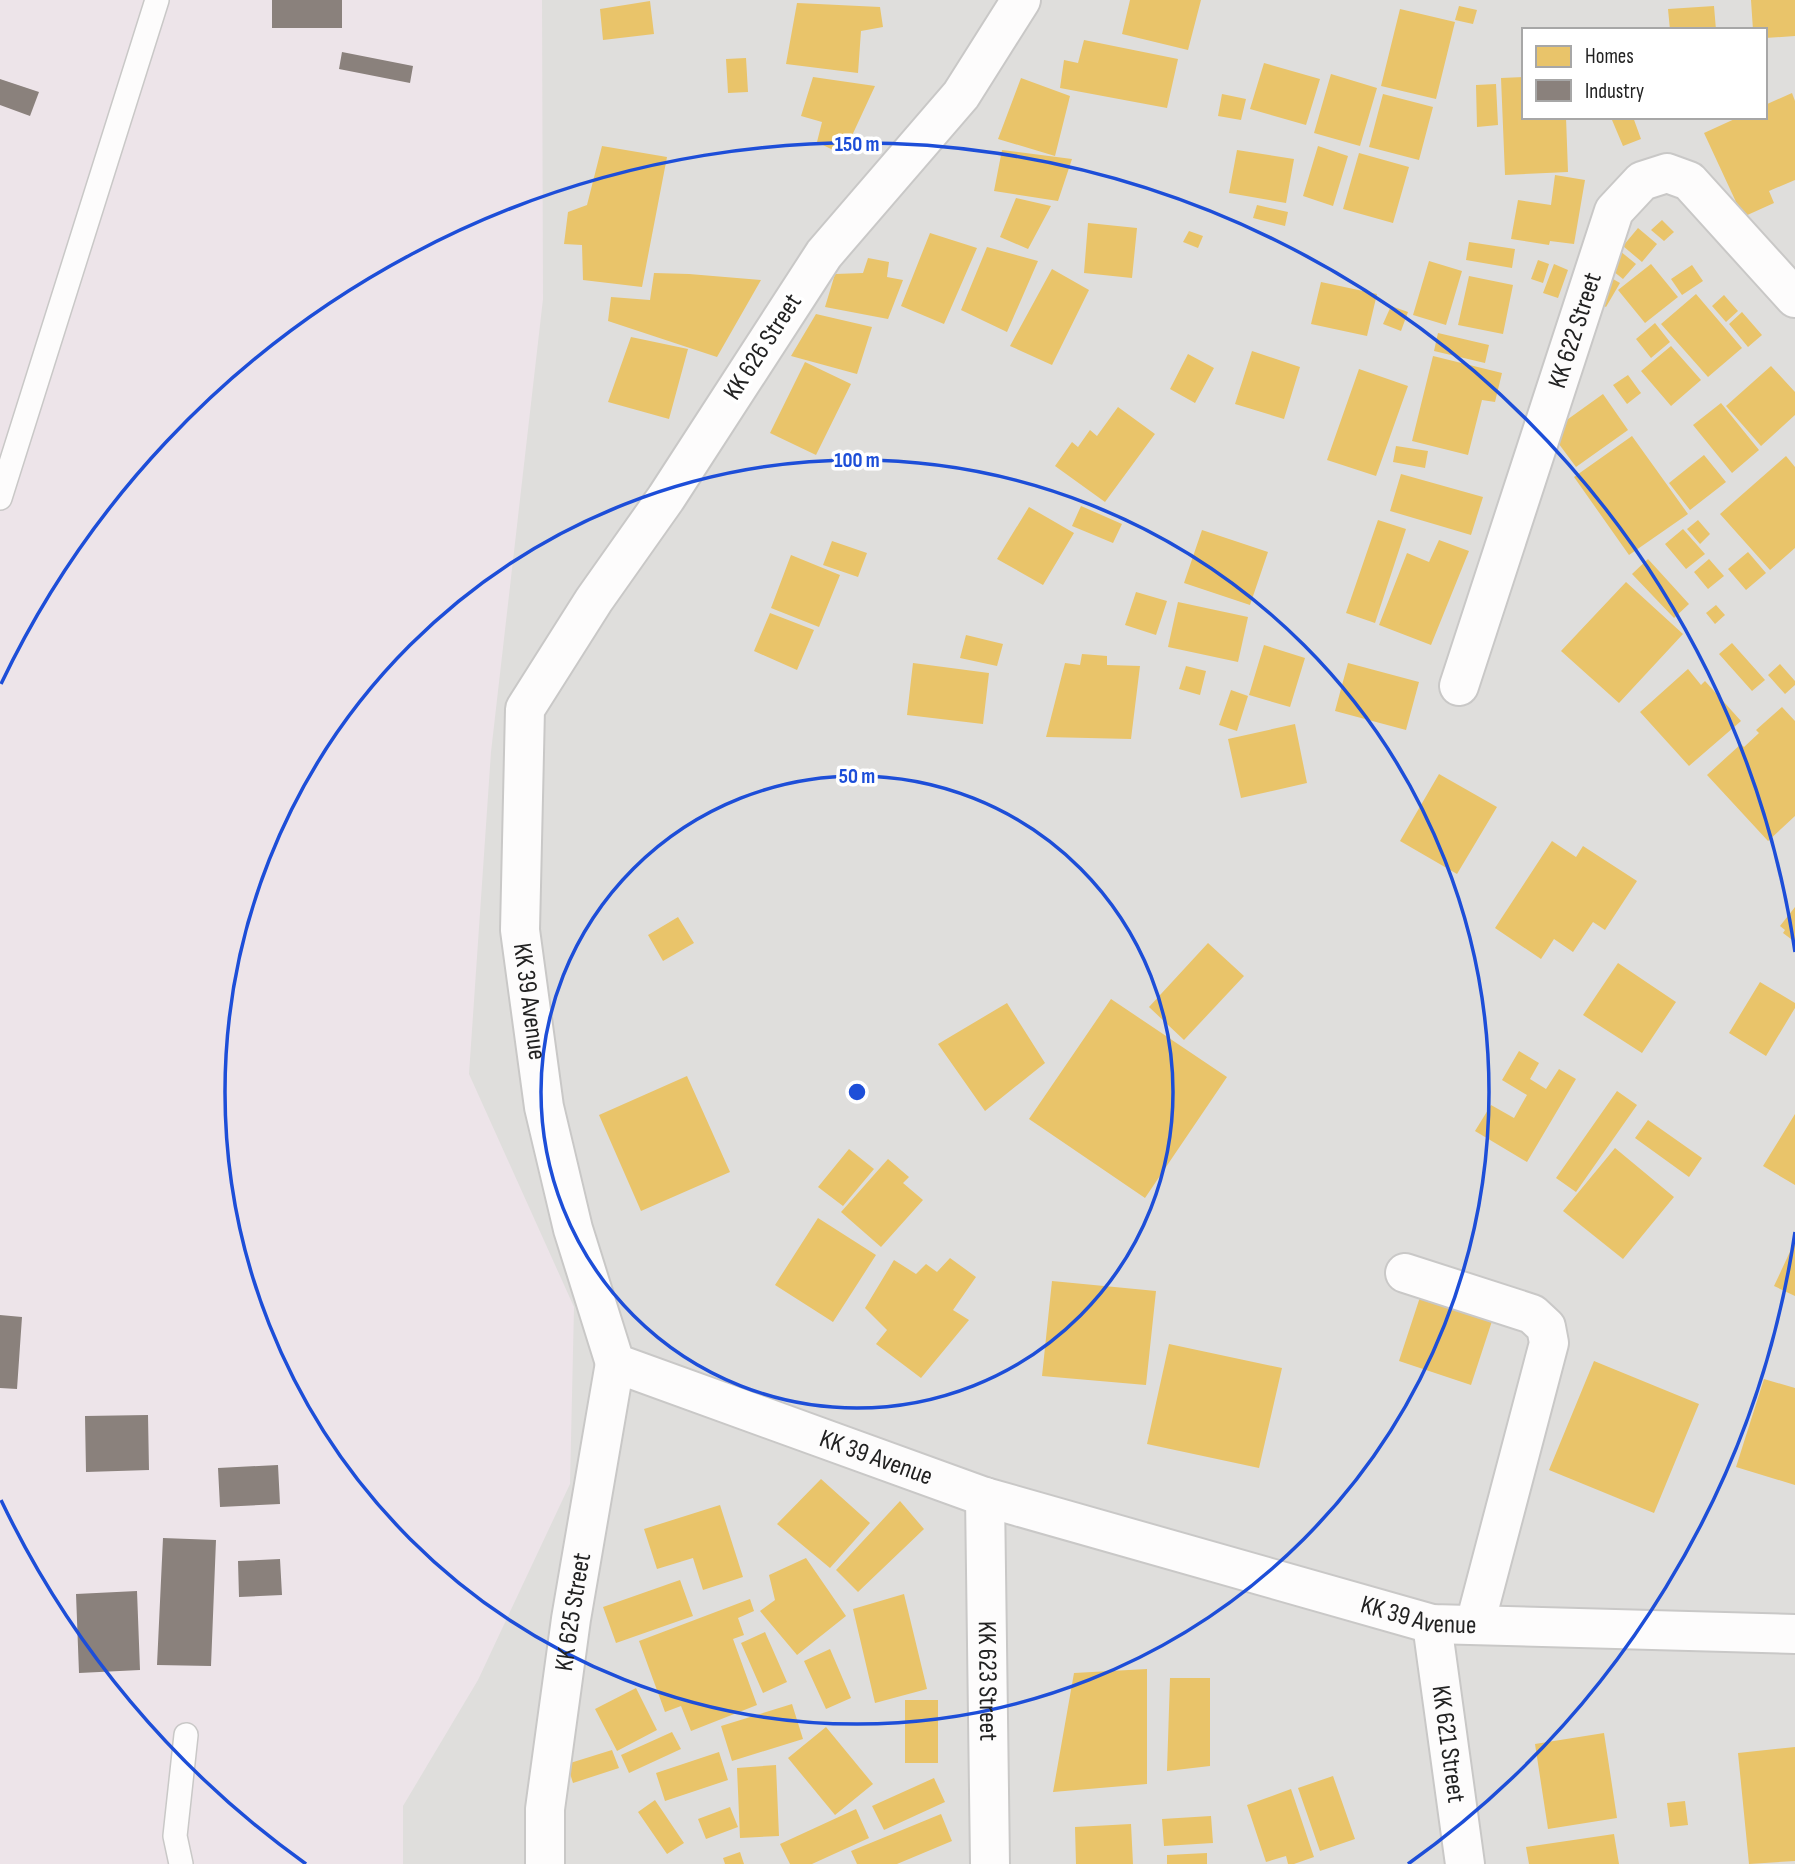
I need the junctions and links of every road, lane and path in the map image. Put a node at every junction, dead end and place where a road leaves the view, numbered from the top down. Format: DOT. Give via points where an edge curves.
graph roads {
  1 [pos="157,0"];
  2 [pos="1021,0"];
  3 [pos="1795,298"];
  4 [pos="0,498"];
  5 [pos="1459,686"];
  6 [pos="525,709"];
  7 [pos="1405,1273"];
  8 [pos="615,1363"];
  9 [pos="985,1497"];
  10 [pos="1432,1624"];
  11 [pos="1475,1624"];
  12 [pos="1795,1634"];
  13 [pos="186,1735"];
  14 [pos="181,1864"];
  15 [pos="545,1864"];
  16 [pos="990,1864"];
  17 [pos="1465,1864"];
  1 -- 4 [label="lane"];
  2 -- 6 [label="street, KK 626 Street" via="961,95 824,254"];
  3 -- 5 [label="street, KK 622 Street" via="1689,181 1667,173 1642,181 1614,211"];
  6 -- 8 [label="street, KK 39 Avenue" via="520,930 544,1107 573,1229"];
  7 -- 11 [label="street" via="1532,1314 1546,1327 1549,1343"];
  8 -- 9 [label="street, KK 39 Avenue"];
  8 -- 15 [label="street, KK 625 Street" via="567,1646 545,1809"];
  9 -- 10 [label="street, KK 39 Avenue"];
  9 -- 16 [label="street, KK 623 Street"];
  10 -- 11 [label="street, KK 39 Avenue"];
  10 -- 17 [label="street, KK 621 Street"];
  11 -- 12 [label="street, KK 39 Avenue"];
  13 -- 14 [label="lane" via="175,1836"];
}
